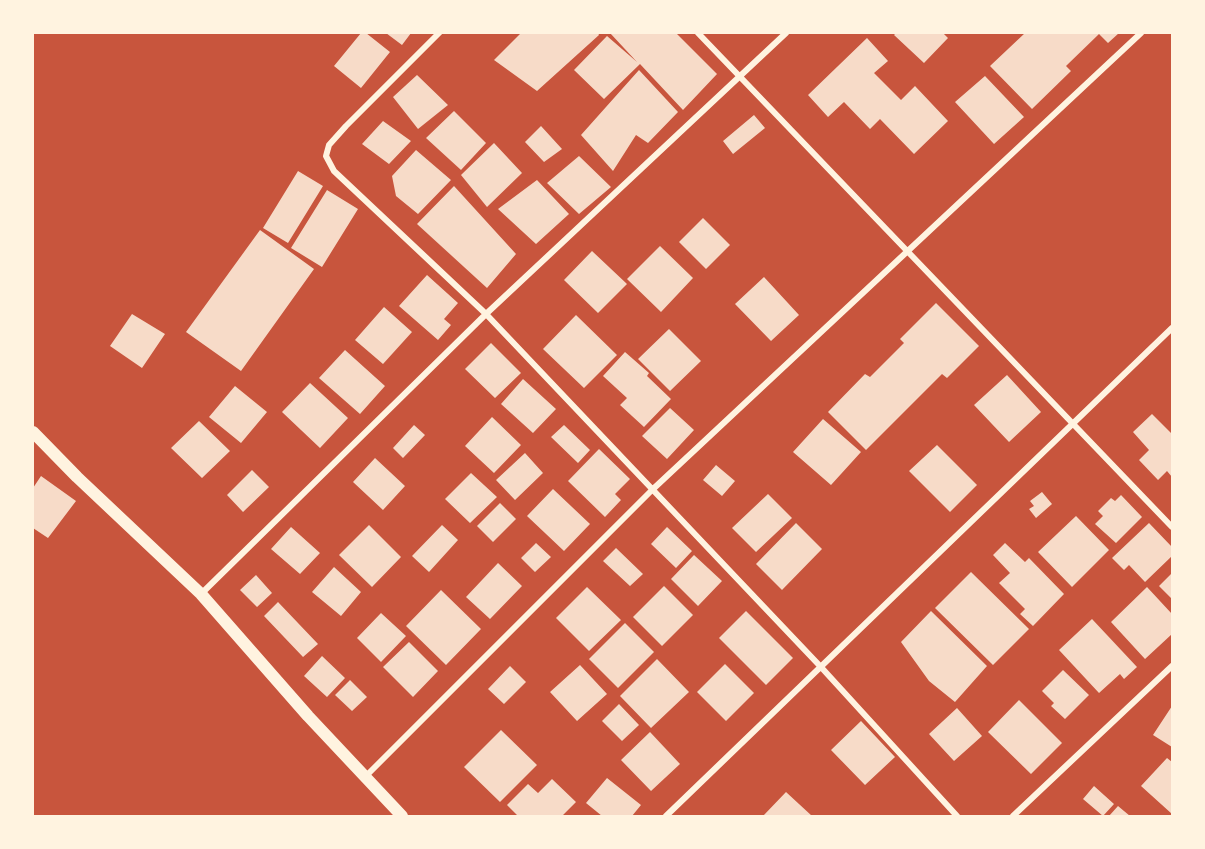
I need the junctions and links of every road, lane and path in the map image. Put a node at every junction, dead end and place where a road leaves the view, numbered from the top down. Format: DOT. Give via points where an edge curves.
graph roads {
  1 [pos="440,33"];
  2 [pos="698,33"];
  3 [pos="786,33"];
  4 [pos="1141,33"];
  5 [pos="740,76"];
  6 [pos="908,252"];
  7 [pos="486,314"];
  8 [pos="1172,327"];
  9 [pos="1074,423"];
  10 [pos="33,432"];
  11 [pos="652,490"];
  12 [pos="1172,527"];
  13 [pos="201,594"];
  14 [pos="820,666"];
  15 [pos="1172,666"];
  16 [pos="365,777"];
  17 [pos="402,816"];
  18 [pos="666,816"];
  19 [pos="957,816"];
  20 [pos="1012,816"];
  1 -- 7 [label="street" via="346,126 329,145 326,156 334,171"];
  2 -- 5 [label="street"];
  3 -- 5 [label="street"];
  4 -- 6 [label="street"];
  5 -- 6 [label="street"];
  5 -- 7 [label="street"];
  6 -- 9 [label="street"];
  6 -- 11 [label="street"];
  7 -- 11 [label="street"];
  7 -- 13 [label="street"];
  8 -- 9 [label="street"];
  9 -- 12 [label="street"];
  9 -- 14 [label="street"];
  10 -- 13 [label="main road"];
  11 -- 14 [label="street"];
  11 -- 16 [label="street"];
  13 -- 16 [label="main road"];
  14 -- 18 [label="street"];
  14 -- 19 [label="street"];
  15 -- 20 [label="street"];
  16 -- 17 [label="main road"];
}
